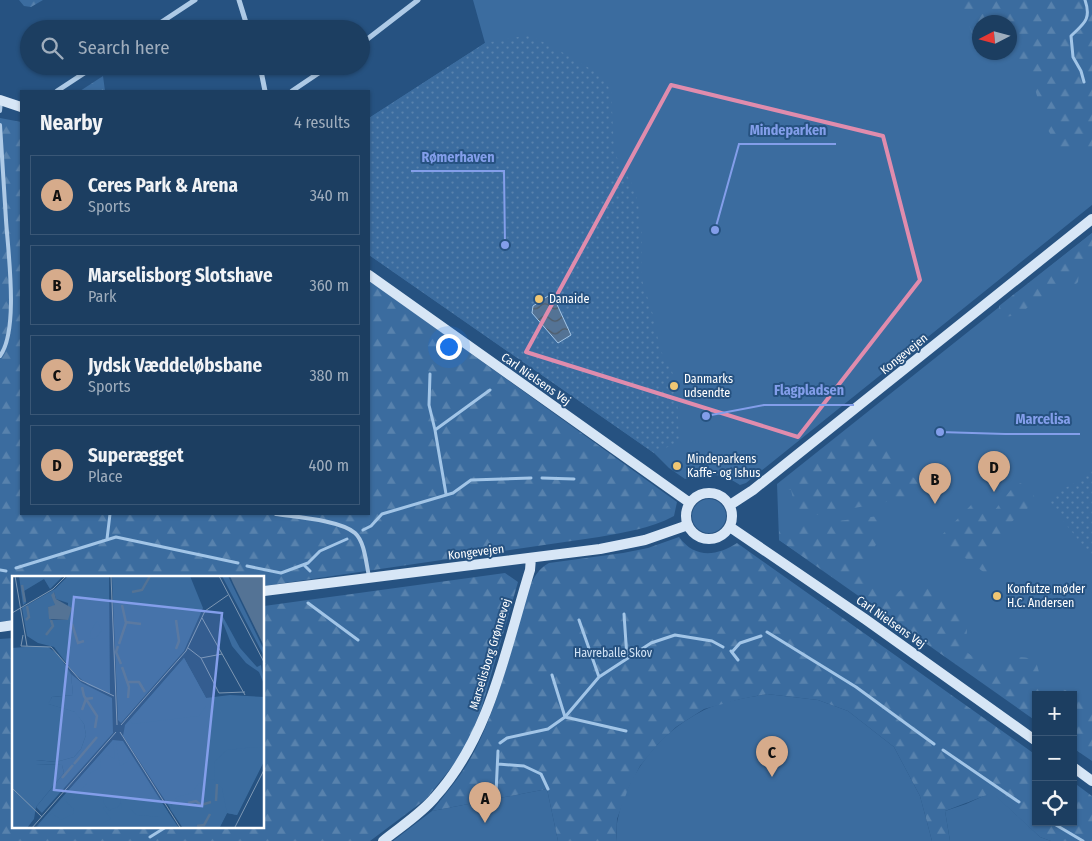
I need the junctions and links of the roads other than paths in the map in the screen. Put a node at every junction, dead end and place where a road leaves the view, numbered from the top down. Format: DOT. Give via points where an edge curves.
graph roads {
  1 [pos="195,0"];
  2 [pos="239,0"];
  3 [pos="418,0"];
  4 [pos="165,20"];
  5 [pos="245,20"];
  6 [pos="370,37"];
  7 [pos="81,75"];
  8 [pos="262,75"];
  9 [pos="316,75"];
  10 [pos="59,90"];
  11 [pos="265,90"];
  12 [pos="293,90"];
  13 [pos="0,104"];
  14 [pos="20,107"];
  15 [pos="0,125"];
  16 [pos="1092,219"];
  17 [pos="370,276"];
  18 [pos="0,356"];
  19 [pos="690,503"];
  20 [pos="730,505"];
  21 [pos="282,515"];
  22 [pos="688,525"];
  23 [pos="730,527"];
  24 [pos="531,558"];
  25 [pos="369,577"];
  26 [pos="265,591"];
  27 [pos="1032,738"];
  28 [pos="1077,770"];
  29 [pos="1092,781"];
  30 [pos="383,841"];
  1 -- 4 [label="street"];
  2 -- 5 [label="street"];
  3 -- 6 [label="street"];
  7 -- 10 [label="street"];
  8 -- 11 [label="street"];
  9 -- 12 [label="street"];
  13 -- 14 [label="street"];
  15 -- 18 [label="lane" via="10,310 7,337"];
  16 -- 20 [label="street, Kongevejen"];
  17 -- 19 [label="street, Carl Nielsens Vej"];
  19 -- 20 [label="street" via="709,492 721,496"];
  19 -- 22 [label="street" via="686,514"];
  20 -- 23 [label="street"];
  21 -- 25 [label="lane" via="334,523 356,533"];
  22 -- 23 [label="street" via="696,535 708,539 721,536"];
  22 -- 24 [label="street, Kongevejen" via="622,545"];
  23 -- 27 [label="street, Carl Nielsens Vej"];
  24 -- 25 [label="street, Kongevejen"];
  24 -- 30 [label="street, Marselisborg Grønnevej" via="496,684 474,738 434,799"];
  25 -- 26 [label="street, Kongevejen"];
  28 -- 29 [label="street"];
}
